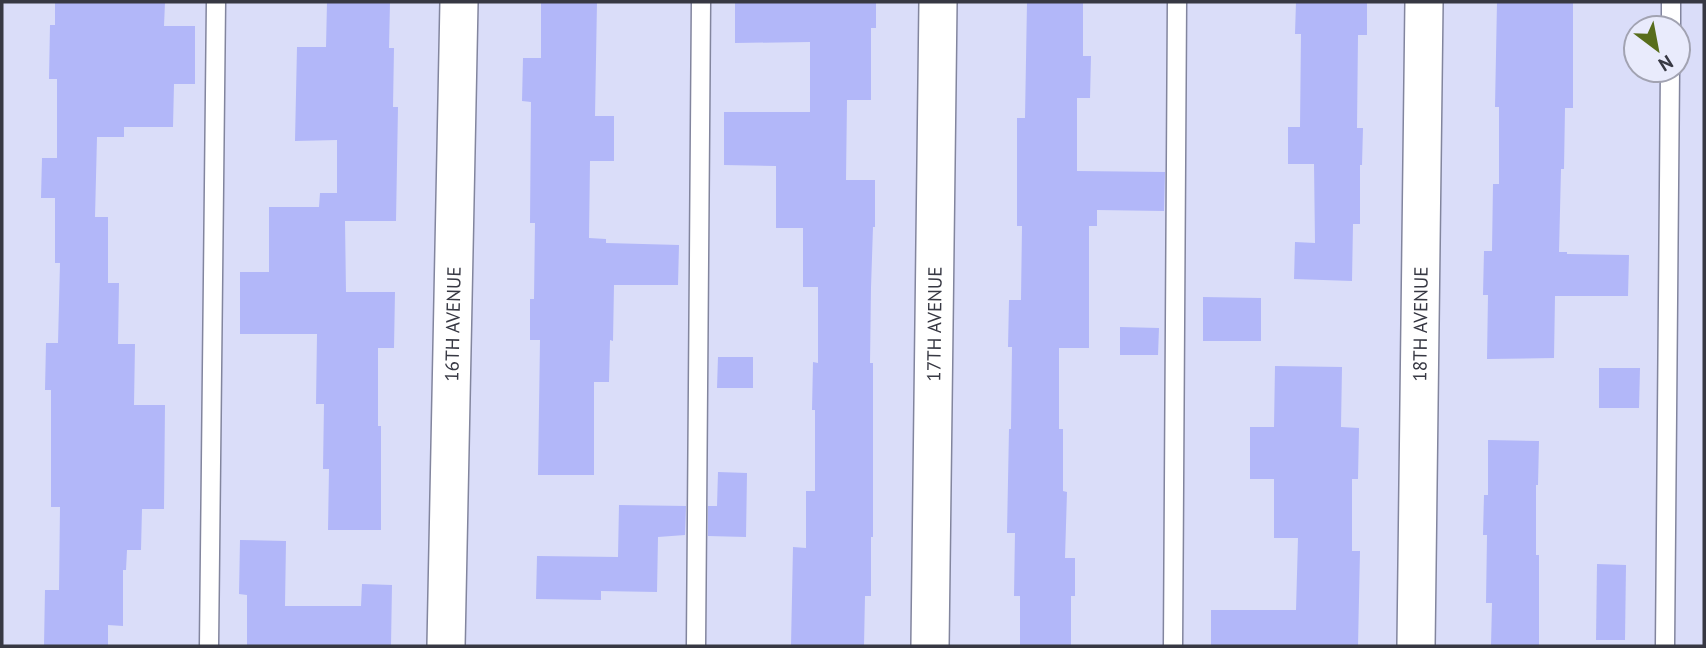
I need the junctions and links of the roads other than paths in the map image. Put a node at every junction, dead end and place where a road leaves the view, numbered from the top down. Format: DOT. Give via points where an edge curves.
graph roads {
  1 [pos="216,2"];
  2 [pos="459,2"];
  3 [pos="701,2"];
  4 [pos="938,2"];
  5 [pos="1177,2"];
  6 [pos="1424,2"];
  7 [pos="1670,84"];
  8 [pos="209,646"];
  9 [pos="446,646"];
  10 [pos="695,646"];
  11 [pos="930,646"];
  12 [pos="1173,646"];
  13 [pos="1416,646"];
  14 [pos="1665,646"];
  1 -- 8 [label="lane"];
  2 -- 9 [label="street, 16TH AVENUE"];
  3 -- 10 [label="lane"];
  4 -- 11 [label="street, 17TH AVENUE"];
  5 -- 12 [label="lane"];
  6 -- 13 [label="street, 18TH AVENUE"];
  7 -- 14 [label="lane"];
}
